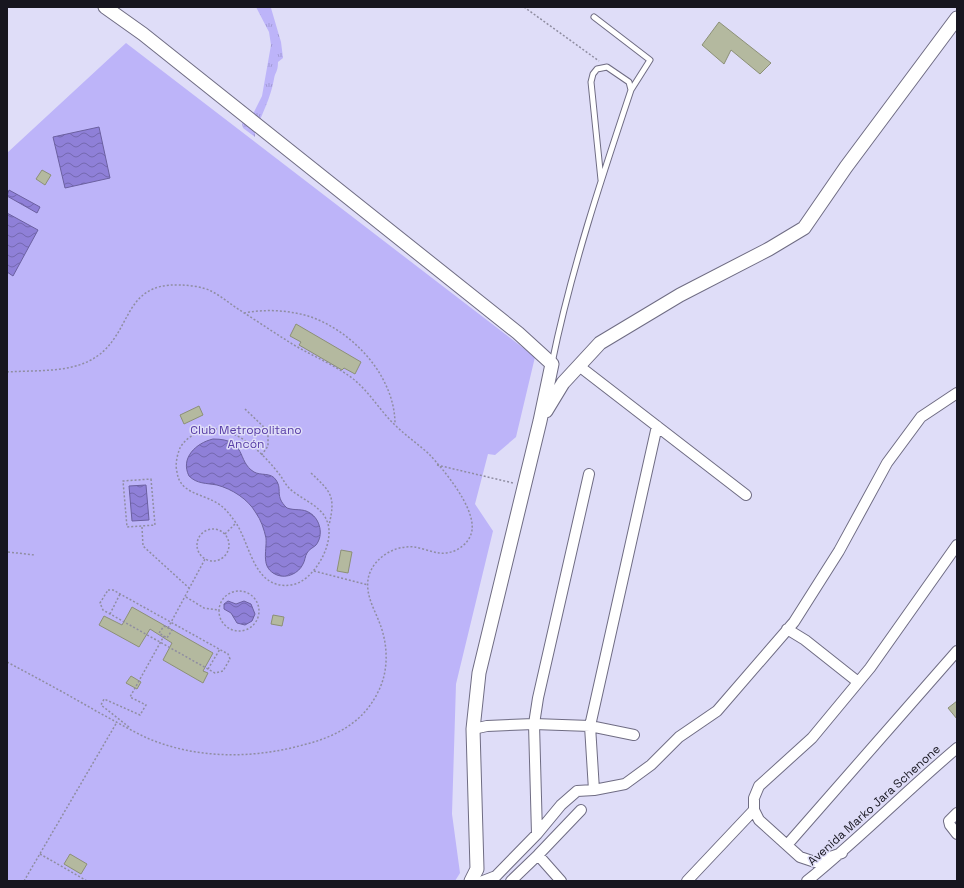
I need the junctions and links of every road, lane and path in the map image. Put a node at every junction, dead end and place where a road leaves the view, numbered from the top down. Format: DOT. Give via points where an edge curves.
graph roads {
  1 [pos="105,7"];
  2 [pos="524,7"];
  3 [pos="594,17"];
  4 [pos="957,18"];
  5 [pos="607,67"];
  6 [pos="631,90"];
  7 [pos="600,180"];
  8 [pos="244,313"];
  9 [pos="552,364"];
  10 [pos="579,366"];
  11 [pos="7,372"];
  12 [pos="957,393"];
  13 [pos="245,409"];
  14 [pos="540,422"];
  15 [pos="395,426"];
  16 [pos="657,426"];
  17 [pos="262,456"];
  18 [pos="437,465"];
  19 [pos="311,473"];
  20 [pos="589,474"];
  21 [pos="524,486"];
  22 [pos="746,495"];
  23 [pos="236,523"];
  24 [pos="142,526"];
  25 [pos="328,527"];
  26 [pos="225,534"];
  27 [pos="7,541"];
  28 [pos="957,545"];
  29 [pos="8,552"];
  30 [pos="34,555"];
  31 [pos="7,556"];
  32 [pos="205,558"];
  33 [pos="314,571"];
  34 [pos="368,585"];
  35 [pos="190,588"];
  36 [pos="120,594"];
  37 [pos="185,596"];
  38 [pos="219,610"];
  39 [pos="110,614"];
  40 [pos="171,622"];
  41 [pos="168,628"];
  42 [pos="787,629"];
  43 [pos="164,636"];
  44 [pos="160,642"];
  45 [pos="220,649"];
  46 [pos="957,651"];
  47 [pos="7,662"];
  48 [pos="208,669"];
  49 [pos="858,682"];
  50 [pos="117,722"];
  51 [pos="534,724"];
  52 [pos="590,726"];
  53 [pos="473,729"];
  54 [pos="132,731"];
  55 [pos="634,735"];
  56 [pos="957,748"];
  57 [pos="594,790"];
  58 [pos="581,810"];
  59 [pos="754,810"];
  60 [pos="957,813"];
  61 [pos="537,834"];
  62 [pos="957,834"];
  63 [pos="787,846"];
  64 [pos="842,853"];
  65 [pos="40,854"];
  66 [pos="538,855"];
  67 [pos="24,881"];
  68 [pos="87,881"];
  69 [pos="471,881"];
  70 [pos="483,881"];
  71 [pos="511,881"];
  72 [pos="561,881"];
  73 [pos="687,881"];
  74 [pos="807,881"];
  1 -- 9 [label="street" via="143,34 518,333"];
  2 -- 5 [label="path"];
  3 -- 6 [label="lane" via="650,60"];
  4 -- 10 [label="street" via="846,166 804,228 680,295 600,343"];
  5 -- 6 [label="lane" via="629,82"];
  5 -- 7 [label="lane" via="597,69 592,74 591,82"];
  6 -- 7 [label="lane"];
  7 -- 9 [label="lane"];
  8 -- 11 [label="path" via="210,290 179,285 162,286 148,291 134,303 113,341 105,351 90,361 63,369"];
  8 -- 15 [label="path" via="353,379"];
  8 -- 15 [label="path" via="282,311 308,317 324,323 348,338 367,357 385,384 395,412"];
  9 -- 14 [label="street"];
  10 -- 14 [label="street" via="563,382"];
  10 -- 16 [label="street"];
  12 -- 42 [label="street" via="921,417 887,463 839,551"];
  13 -- 17 [label="path" via="268,431 268,446"];
  14 -- 21 [label="street"];
  15 -- 18 [label="path"];
  16 -- 22 [label="street"];
  16 -- 52 [label="street"];
  17 -- 23 [label="path" via="233,433 215,429 194,434 180,448 176,465 182,486 220,505"];
  17 -- 25 [label="path" via="287,487 321,511 328,521"];
  18 -- 21 [label="path"];
  18 -- 34 [label="path" via="464,501 471,516 472,530 468,541 449,553 413,547 398,548 384,554 369,574"];
  19 -- 25 [label="path" via="329,490 331,496 332,511"];
  20 -- 51 [label="street"];
  21 -- 53 [label="street" via="478,673"];
  23 -- 26 [label="path"];
  23 -- 33 [label="path" via="259,572 272,583 293,585 309,577"];
  24 -- 24 [label="path" via="155,525 151,479 123,481 127,527"];
  24 -- 35 [label="path" via="143,546"];
  25 -- 33 [label="path" via="328,543"];
  26 -- 32 [label="path" via="229,544 227,554 214,561"];
  26 -- 32 [label="path" via="216,529 206,531 202,535 198,549"];
  27 -- 29 [label="path"];
  28 -- 49 [label="street"];
  29 -- 30 [label="path"];
  29 -- 31 [label="path"];
  32 -- 35 [label="path"];
  33 -- 34 [label="path"];
  34 -- 54 [label="path" via="371,604 385,642 384,676 379,692 370,706 349,727 319,741 285,750 246,755 189,750"];
  35 -- 37 [label="path"];
  36 -- 39 [label="path"];
  36 -- 39 [label="path" via="108,590 100,602 101,608"];
  36 -- 40 [label="path"];
  37 -- 38 [label="path" via="204,608"];
  37 -- 40 [label="path"];
  38 -- 38 [label="path" via="223,624 235,631 249,629 259,612 252,595 240,590 227,594 219,604"];
  39 -- 44 [label="path"];
  40 -- 41 [label="path"];
  40 -- 45 [label="path"];
  41 -- 43 [label="path" via="172,630 168,638"];
  41 -- 43 [label="path" via="164,626 159,634"];
  42 -- 49 [label="street"];
  42 -- 57 [label="street" via="717,711 679,738 651,765 625,784"];
  43 -- 44 [label="path"];
  44 -- 48 [label="path"];
  44 -- 54 [label="path" via="130,697 146,705 140,715 104,699 101,705"];
  45 -- 48 [label="path"];
  45 -- 48 [label="path" via="229,656 229,662 223,671 215,673"];
  46 -- 63 [label="street"];
  47 -- 50 [label="path"];
  49 -- 59 [label="street" via="812,738 759,786 754,798"];
  50 -- 54 [label="path"];
  50 -- 65 [label="path"];
  51 -- 52 [label="street"];
  51 -- 53 [label="street"];
  51 -- 61 [label="street"];
  52 -- 55 [label="street"];
  52 -- 57 [label="street"];
  53 -- 69 [label="street" via="477,869"];
  56 -- 64 [label="street, Avenida Marko Jara Schenone" via="917,781"];
  57 -- 61 [label="street" via="578,791 561,805"];
  58 -- 66 [label="street"];
  59 -- 63 [label="street" via="759,820"];
  59 -- 73 [label="street"];
  60 -- 62 [label="street" via="949,821"];
  61 -- 70 [label="street" via="496,876"];
  63 -- 64 [label="street" via="800,857 815,862"];
  64 -- 74 [label="street, Avenida Marko Jara Schenone"];
  65 -- 67 [label="path"];
  65 -- 68 [label="path"];
  66 -- 71 [label="street"];
  66 -- 72 [label="street"];
}
